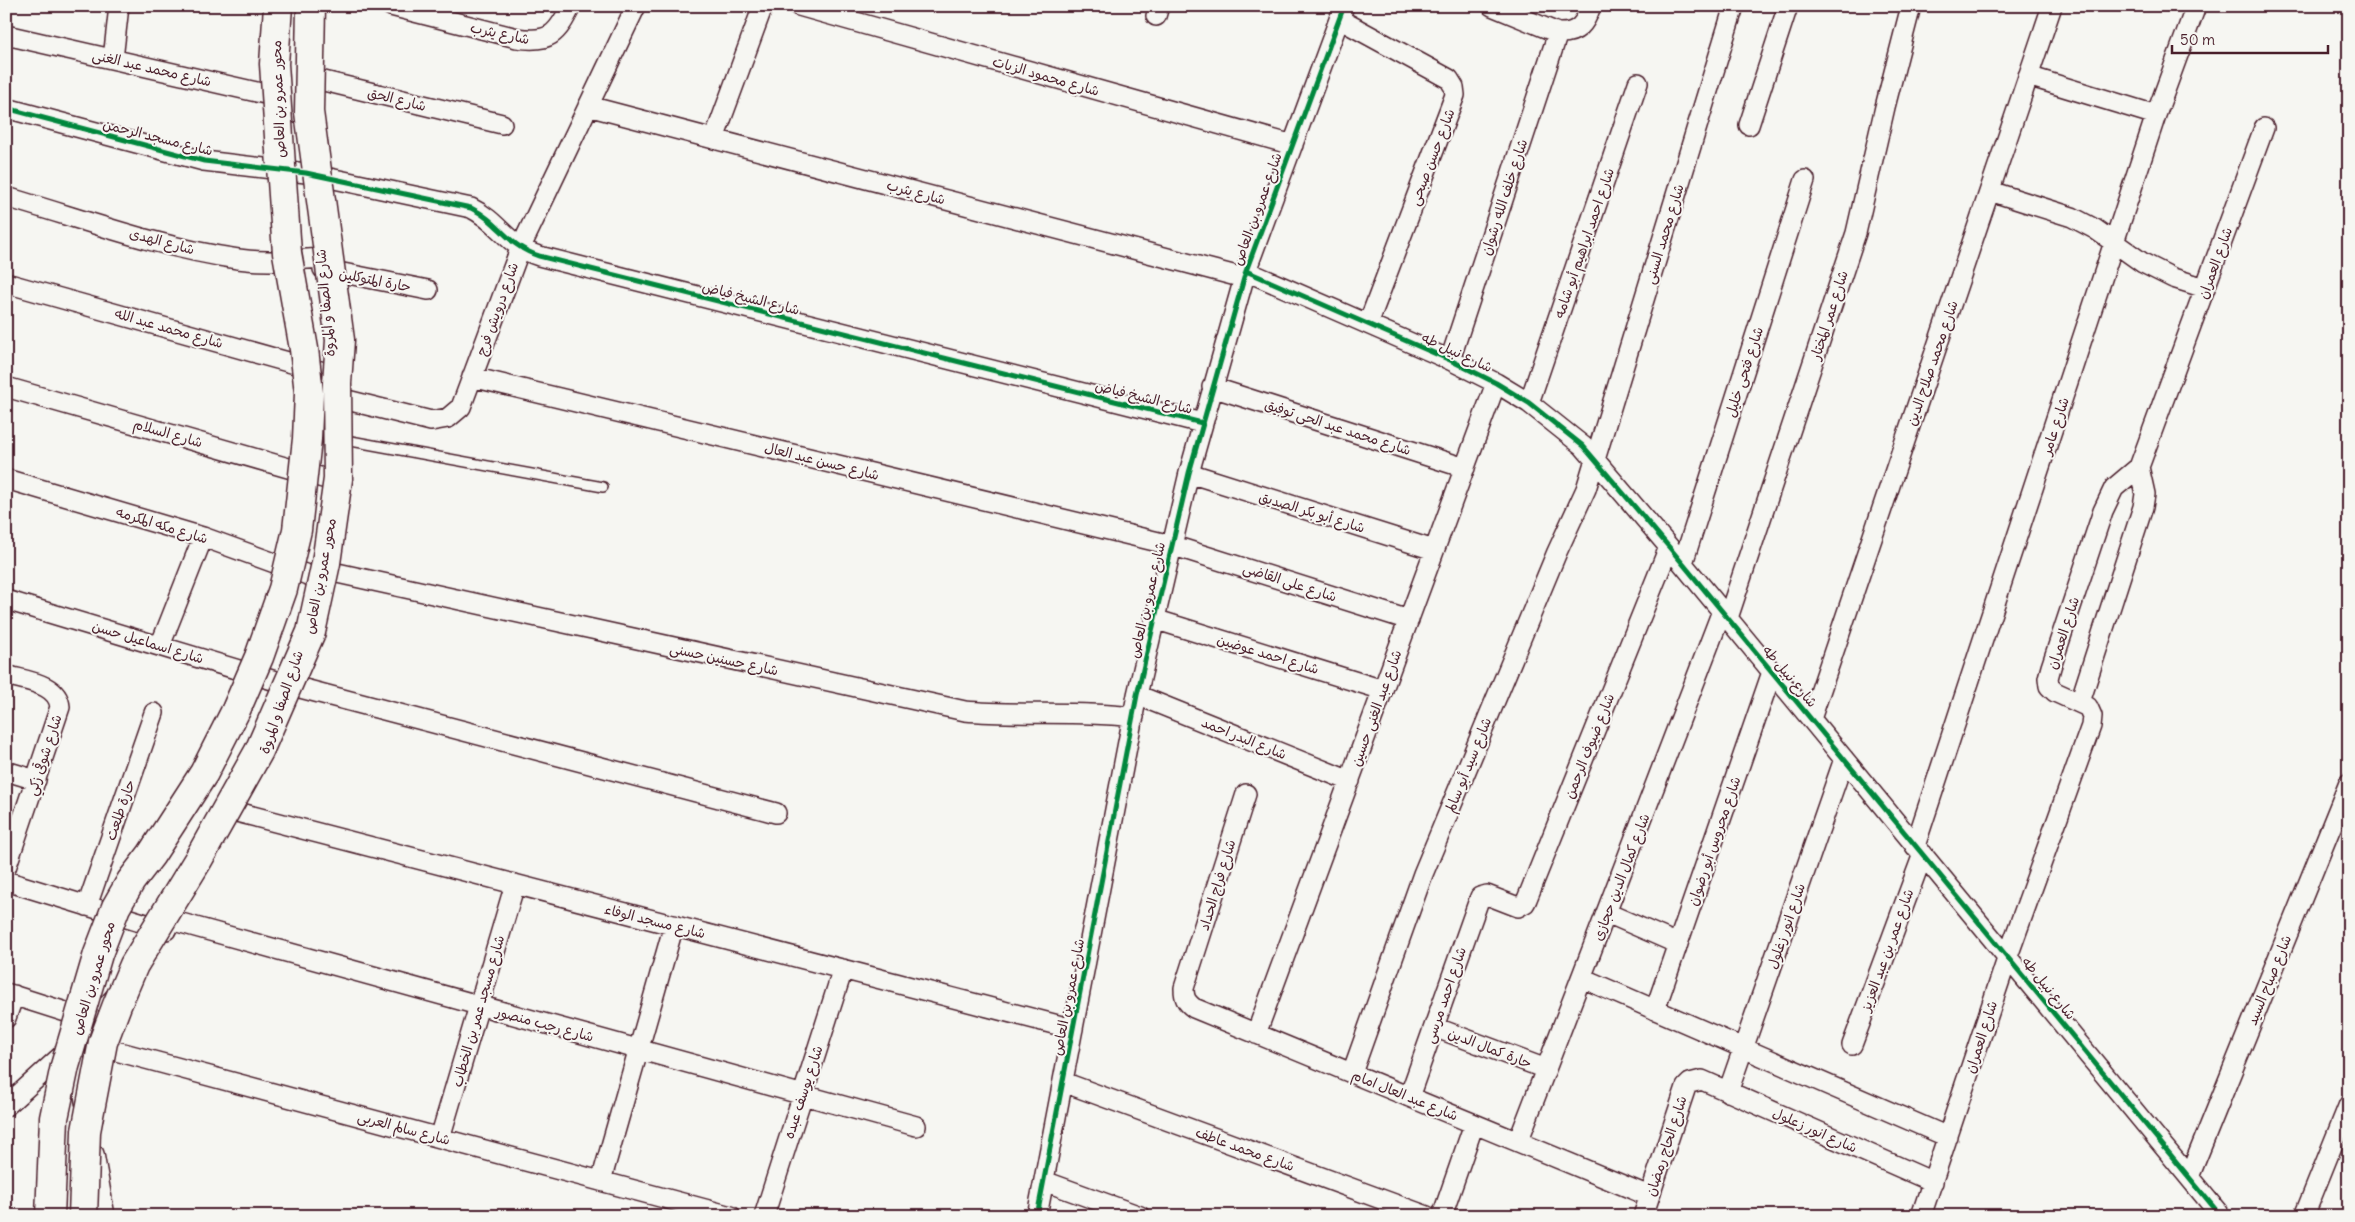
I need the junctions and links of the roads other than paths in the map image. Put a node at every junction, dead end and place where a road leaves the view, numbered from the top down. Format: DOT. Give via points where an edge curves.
graph roads {
  1 [pos="119,6"];
  2 [pos="280,6"];
  3 [pos="296,6"];
  4 [pos="311,6"];
  5 [pos="392,6"];
  6 [pos="571,6"];
  7 [pos="636,6"];
  8 [pos="763,6"];
  9 [pos="799,6"];
  10 [pos="1492,6"];
  11 [pos="1591,6"];
  12 [pos="1734,6"];
  13 [pos="1788,6"];
  14 [pos="1911,6"];
  15 [pos="2052,6"];
  16 [pos="2196,6"];
  17 [pos="1516,11"];
  18 [pos="1341,13"];
  19 [pos="1558,33"];
  20 [pos="6,35"];
  21 [pos="288,45"];
  22 [pos="113,59"];
  23 [pos="293,74"];
  24 [pos="2028,76"];
  25 [pos="1638,83"];
  26 [pos="298,102"];
  27 [pos="588,106"];
  28 [pos="6,108"];
  29 [pos="2156,115"];
  30 [pos="502,124"];
  31 [pos="1749,125"];
  32 [pos="2264,128"];
  33 [pos="714,139"];
  34 [pos="1293,145"];
  35 [pos="306,174"];
  36 [pos="1805,180"];
  37 [pos="1990,191"];
  38 [pos="6,197"];
  39 [pos="2115,244"];
  40 [pos="520,249"];
  41 [pos="322,264"];
  42 [pos="1245,275"];
  43 [pos="6,283"];
  44 [pos="2205,288"];
  45 [pos="428,290"];
  46 [pos="1368,324"];
  47 [pos="1450,360"];
  48 [pos="331,374"];
  49 [pos="472,377"];
  50 [pos="1496,383"];
  51 [pos="6,387"];
  52 [pos="1212,387"];
  53 [pos="331,396"];
  54 [pos="1529,403"];
  55 [pos="1202,423"];
  56 [pos="331,438"];
  57 [pos="1594,462"];
  58 [pos="1464,468"];
  59 [pos="2139,468"];
  60 [pos="1189,473"];
  61 [pos="6,479"];
  62 [pos="330,480"];
  63 [pos="603,487"];
  64 [pos="203,538"];
  65 [pos="1171,545"];
  66 [pos="1669,547"];
  67 [pos="1434,550"];
  68 [pos="1683,564"];
  69 [pos="318,574"];
  70 [pos="6,600"];
  71 [pos="1725,614"];
  72 [pos="1154,619"];
  73 [pos="1409,620"];
  74 [pos="160,646"];
  75 [pos="1772,672"];
  76 [pos="6,675"];
  77 [pos="289,685"];
  78 [pos="1383,690"];
  79 [pos="1138,696"];
  80 [pos="2080,702"];
  81 [pos="154,713"];
  82 [pos="1134,717"];
  83 [pos="1811,719"];
  84 [pos="1844,759"];
  85 [pos="6,771"];
  86 [pos="36,780"];
  87 [pos="1350,781"];
  88 [pos="2349,783"];
  89 [pos="1246,794"];
  90 [pos="237,812"];
  91 [pos="776,813"];
  92 [pos="1919,850"];
  93 [pos="6,868"];
  94 [pos="6,881"];
  95 [pos="515,884"];
  96 [pos="1483,895"];
  97 [pos="87,906"];
  98 [pos="1607,913"];
  99 [pos="674,925"];
  100 [pos="170,926"];
  101 [pos="1678,944"];
  102 [pos="2008,956"];
  103 [pos="843,969"];
  104 [pos="1188,977"];
  105 [pos="1582,978"];
  106 [pos="10,994"];
  107 [pos="479,1006"];
  108 [pos="1655,1010"];
  109 [pos="6,1018"];
  110 [pos="94,1021"];
  111 [pos="1434,1027"];
  112 [pos="1073,1029"];
  113 [pos="1256,1034"];
  114 [pos="73,1045"];
  115 [pos="1852,1045"];
  116 [pos="1743,1049"];
  117 [pos="638,1050"];
  118 [pos="1546,1069"];
  119 [pos="1352,1073"];
  120 [pos="1696,1081"];
  121 [pos="1063,1082"];
  122 [pos="1728,1092"];
  123 [pos="803,1094"];
  124 [pos="1409,1097"];
  125 [pos="2349,1104"];
  126 [pos="6,1106"];
  127 [pos="1474,1124"];
  128 [pos="916,1126"];
  129 [pos="1948,1137"];
  130 [pos="440,1138"];
  131 [pos="1518,1142"];
  132 [pos="2189,1177"];
  133 [pos="601,1181"];
  134 [pos="1044,1181"];
  135 [pos="1933,1182"];
  136 [pos="1650,1196"];
  137 [pos="100,1215"];
  138 [pos="50,1216"];
  139 [pos="731,1216"];
  140 [pos="764,1216"];
  141 [pos="1037,1216"];
  142 [pos="1140,1216"];
  143 [pos="1427,1216"];
  144 [pos="1442,1216"];
  145 [pos="1643,1216"];
  146 [pos="1921,1216"];
  147 [pos="2221,1216"];
  148 [pos="2304,1216"];
  1 -- 22 [label="street"];
  2 -- 21 [label="street, شارع الصفا و المروة"];
  2 -- 138 [label="main road, محور عمرو بن العاص, bridge" via="274,64 287,252 309,393 307,448 297,530 283,589 236,710 204,773 116,907 98,954 65,1066 54,1118"];
  3 -- 21 [label="lane"];
  4 -- 137 [label="main road, محور عمرو بن العاص, bridge" via="309,112 340,340 338,479 324,571 311,632 259,751 134,965 103,1042 86,1131"];
  5 -- 6 [label="street, شارع يثرب" via="537,41 550,36 563,22"];
  7 -- 27 [label="street, شارع درويش فرج"];
  8 -- 33 [label="street"];
  9 -- 34 [label="street, شارع محمود الزيات"];
  10 -- 17 [label="street"];
  11 -- 19 [label="street" via="1583,25 1576,31"];
  12 -- 57 [label="street, شارع محمد السنى"];
  13 -- 31 [label="street"];
  14 -- 71 [label="street, شارع عمر المختار" via="1856,233"];
  15 -- 24 [label="street, شارع محمد صلاح الدين"];
  16 -- 29 [label="street, شارع عامر"];
  17 -- 19 [label="street"];
  18 -- 34 [label="street, شارع عمرو بن العاص"];
  18 -- 46 [label="street, شارع حسن صبحى" via="1449,79 1455,95"];
  19 -- 47 [label="street, شارع خلف الله رشوان"];
  20 -- 22 [label="street, شارع محمد عبد الغنى"];
  21 -- 23 [label="street, شارع الصفا و المروة"];
  22 -- 26 [label="street, شارع محمد عبد الغنى"];
  23 -- 26 [label="street, شارع الصفا و المروة"];
  23 -- 30 [label="street, شارع الحق"];
  24 -- 29 [label="street"];
  24 -- 37 [label="street, شارع محمد صلاح الدين"];
  25 -- 54 [label="street, شارع احمد ابراهيم أبو شامه"];
  26 -- 35 [label="street, شارع الصفا و المروة"];
  27 -- 33 [label="street, شارع يثرب"];
  27 -- 40 [label="street, شارع درويش فرج"];
  28 -- 35 [label="street, شارع مسجد الرحمن" via="204,161"];
  29 -- 39 [label="street, شارع عامر"];
  32 -- 44 [label="street, شارع العمران"];
  33 -- 42 [label="street, شارع يثرب"];
  34 -- 42 [label="street, شارع عمرو بن العاص"];
  35 -- 40 [label="street, شارع الشيخ فياض" via="471,208 490,219"];
  35 -- 41 [label="street, شارع الصفا و المروة"];
  36 -- 68 [label="street, شارع فتحى خليل"];
  37 -- 39 [label="street" via="2072,217"];
  37 -- 83 [label="street, شارع محمد صلاح الدين"];
  38 -- 41 [label="street, شارع الهدى" via="199,252 239,259"];
  39 -- 44 [label="street" via="2165,274"];
  39 -- 92 [label="street, شارع عامر"];
  40 -- 49 [label="street, شارع درويش فرج"];
  40 -- 55 [label="street, شارع الشيخ فياض"];
  41 -- 45 [label="street, حارة المتوكلين"];
  41 -- 48 [label="street, شارع الصفا و المروة"];
  42 -- 46 [label="street, شارع نبيل طه"];
  42 -- 52 [label="street, شارع عمرو بن العاص"];
  43 -- 48 [label="street, شارع محمد عبد الله"];
  44 -- 59 [label="street, شارع العمران"];
  46 -- 47 [label="street, شارع نبيل طه"];
  47 -- 50 [label="street, شارع نبيل طه"];
  48 -- 53 [label="street, شارع الصفا و المروة"];
  49 -- 53 [label="street, شارع درويش فرج" via="461,407 440,421"];
  49 -- 65 [label="street, شارع حسن عبد العال"];
  50 -- 54 [label="street, شارع نبيل طه"];
  50 -- 58 [label="street, شارع عبد الغنى حسين"];
  51 -- 62 [label="street, شارع السلام"];
  52 -- 55 [label="street, شارع عمرو بن العاص"];
  52 -- 58 [label="street, شارع محمد عبد الحى توفيق"];
  53 -- 56 [label="street, شارع الصفا و المروة"];
  54 -- 57 [label="street, شارع نبيل طه" via="1583,446"];
  55 -- 60 [label="street, شارع عمرو بن العاص"];
  56 -- 62 [label="street, شارع الصفا و المروة"];
  56 -- 63 [label="lane"];
  57 -- 66 [label="street, شارع نبيل طه"];
  57 -- 119 [label="street, شارع سيد أبو سالم" via="1586,489 1556,552 1424,874"];
  58 -- 67 [label="street, شارع عبد الغنى حسين"];
  59 -- 80 [label="street" via="2144,487 2143,507"];
  59 -- 80 [label="street, شارع العمران" via="2122,480 2109,497 2048,678 2049,686 2055,692"];
  60 -- 65 [label="street, شارع عمرو بن العاص"];
  60 -- 67 [label="street, شارع أبو بكر الصديق"];
  61 -- 64 [label="street, شارع مكه المكرمه"];
  62 -- 69 [label="street, شارع الصفا و المروة"];
  64 -- 69 [label="street, شارع مكه المكرمه"];
  64 -- 74 [label="street"];
  65 -- 72 [label="street, شارع عمرو بن العاص"];
  65 -- 73 [label="street, شارع على القاضى"];
  66 -- 68 [label="street, شارع نبيل طه"];
  66 -- 96 [label="street, شارع ضيوف الرحمن" via="1525,903 1518,907"];
  67 -- 73 [label="street, شارع عبد الغنى حسين"];
  68 -- 71 [label="street, شارع نبيل طه"];
  69 -- 77 [label="street, شارع الصفا و المروة"];
  69 -- 82 [label="street, شارع حسنين حسنى" via="946,707 1003,714 1072,712"];
  70 -- 74 [label="street, شارع اسماعيل حسن"];
  71 -- 75 [label="street, شارع نبيل طه"];
  71 -- 98 [label="street, شارع كمال الدين حجازى"];
  72 -- 78 [label="street, شارع احمد عوضين"];
  72 -- 79 [label="street, شارع عمرو بن العاص"];
  73 -- 78 [label="street, شارع عبد الغنى حسين"];
  74 -- 77 [label="street, شارع اسماعيل حسن"];
  75 -- 83 [label="street, شارع نبيل طه"];
  75 -- 101 [label="street, شارع محروس أبو رضوان"];
  76 -- 86 [label="street, شارع شوقى زكي" via="48,688 59,699 58,714"];
  77 -- 90 [label="street, شارع الصفا و المروة" via="257,770"];
  77 -- 91 [label="street, شارع اسماعيل حسن"];
  78 -- 87 [label="street, شارع عبد الغنى حسين"];
  79 -- 82 [label="street, شارع عمرو بن العاص"];
  79 -- 87 [label="street, شارع البدر احمد"];
  80 -- 102 [label="street, شارع العمران" via="2092,716 2091,726"];
  81 -- 97 [label="street, حارة طلعت"];
  82 -- 112 [label="street, شارع عمرو بن العاص"];
  83 -- 84 [label="street, شارع نبيل طه"];
  84 -- 92 [label="street, شارع نبيل طه"];
  84 -- 116 [label="street, شارع انور زغلول"];
  85 -- 86 [label="street"];
  86 -- 93 [label="street, شارع شوقى زكي"];
  87 -- 113 [label="street, شارع عبد الغنى حسين"];
  88 -- 132 [label="street, شارع صباح السيد"];
  89 -- 104 [label="street, شارع فراج الحداد"];
  90 -- 95 [label="street, شارع مسجد الوفاء"];
  90 -- 100 [label="street, شارع الصفا و المروة" via="218,850"];
  92 -- 102 [label="street, شارع نبيل طه"];
  92 -- 115 [label="street, شارع عمر بن عبد العزيز"];
  94 -- 97 [label="street, شارع رجب منصور"];
  95 -- 99 [label="street, شارع مسجد الوفاء"];
  95 -- 107 [label="street, شارع مسجد عمر بن الخطاب"];
  96 -- 111 [label="street, شارع احمد مرسى"];
  97 -- 100 [label="street, شارع رجب منصور"];
  98 -- 101 [label="street"];
  98 -- 105 [label="street, شارع كمال الدين حجازى"];
  99 -- 103 [label="street, شارع مسجد الوفاء"];
  99 -- 117 [label="street"];
  100 -- 107 [label="street, شارع رجب منصور"];
  100 -- 110 [label="street, شارع الصفا و المروة" via="136,973"];
  101 -- 108 [label="street, شارع محروس أبو رضوان"];
  102 -- 129 [label="street, شارع العمران"];
  102 -- 132 [label="street, شارع نبيل طه"];
  103 -- 112 [label="street, شارع مسجد الوفاء"];
  103 -- 123 [label="street, شارع يوسف عبده"];
  104 -- 113 [label="street, شارع عبد العال امام" via="1184,996 1187,1003"];
  105 -- 108 [label="street"];
  105 -- 118 [label="street, شارع كمال الدين حجازى"];
  106 -- 109 [label="street"];
  106 -- 110 [label="street"];
  107 -- 117 [label="street, شارع رجب منصور"];
  107 -- 130 [label="street, شارع مسجد عمر بن الخطاب"];
  108 -- 116 [label="street"];
  110 -- 114 [label="street, شارع الصفا و المروة"];
  111 -- 118 [label="street, حارة كمال الدين"];
  111 -- 124 [label="street, شارع احمد مرسى"];
  112 -- 121 [label="street, شارع عمرو بن العاص"];
  113 -- 119 [label="street, شارع عبد العال امام"];
  114 -- 126 [label="street, شارع الصفا و المروة"];
  114 -- 130 [label="street, شارع سالم العربى"];
  114 -- 137 [label="street" via="82,1077"];
  116 -- 122 [label="street, شارع انور زغلول"];
  116 -- 129 [label="street"];
  117 -- 123 [label="street, شارع رجب منصور"];
  117 -- 133 [label="street"];
  118 -- 131 [label="street, شارع كمال الدين حجازى"];
  119 -- 124 [label="street, شارع عبد العال امام"];
  120 -- 122 [label="street, شارع انور زعلول" via="1702,1080"];
  120 -- 136 [label="street, شارع الحاج رمضان" via="1686,1087"];
  121 -- 134 [label="street, شارع عمرو بن العاص"];
  121 -- 143 [label="street, شارع محمد عاطف"];
  122 -- 135 [label="street, شارع انور زعلول"];
  123 -- 128 [label="street, شارع رجب منصور"];
  123 -- 140 [label="street, شارع يوسف عبده"];
  124 -- 127 [label="street, شارع عبد العال امام"];
  125 -- 148 [label="street"];
  127 -- 131 [label="street, شارع عبد العال امام"];
  127 -- 144 [label="street"];
  129 -- 135 [label="street, شارع العمران"];
  130 -- 133 [label="street, شارع سالم العربى"];
  131 -- 136 [label="street, شارع عبد العال امام"];
  132 -- 147 [label="street, شارع نبيل طه"];
  133 -- 139 [label="street, شارع سالم العربى"];
  134 -- 141 [label="street, شارع عمرو بن العاص"];
  134 -- 142 [label="street"];
  135 -- 146 [label="street, شارع العمران"];
  136 -- 145 [label="street, شارع الحاج رمضان"];
}
